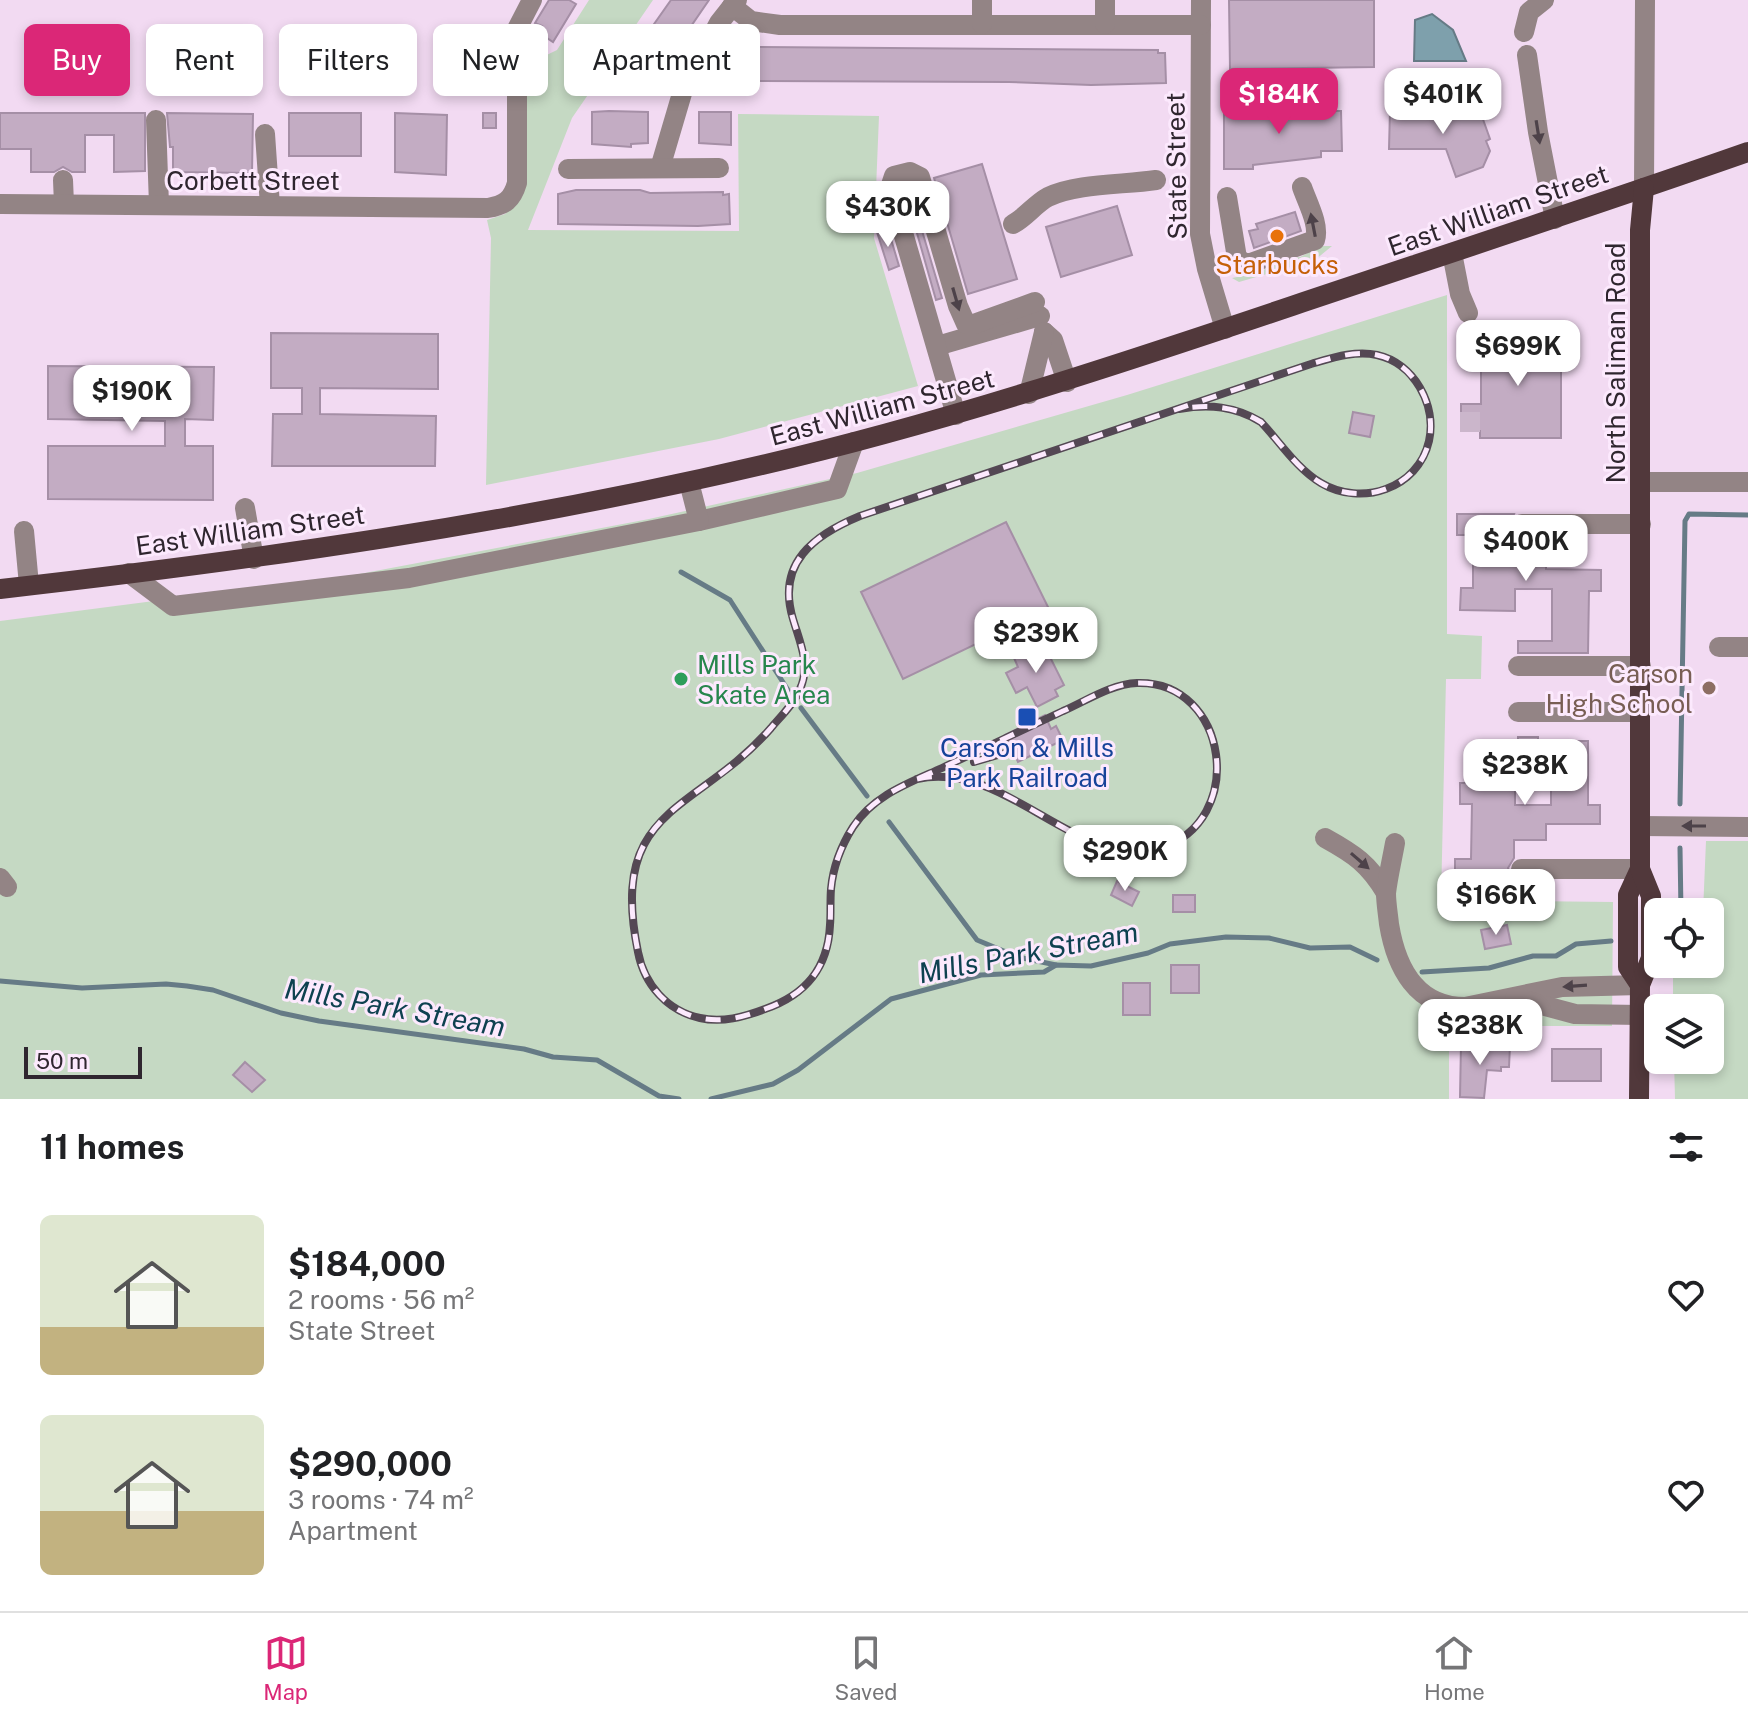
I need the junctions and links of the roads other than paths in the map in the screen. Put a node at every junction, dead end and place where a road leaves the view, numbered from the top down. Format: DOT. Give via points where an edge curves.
graph roads {
  1 [pos="532,0"];
  2 [pos="982,0"];
  3 [pos="1105,0"];
  4 [pos="1201,0"];
  5 [pos="1543,0"];
  6 [pos="1645,0"];
  7 [pos="734,3"];
  8 [pos="982,24"];
  9 [pos="1105,24"];
  10 [pos="1201,25"];
  11 [pos="1524,32"];
  12 [pos="1527,55"];
  13 [pos="156,120"];
  14 [pos="265,134"];
  15 [pos="1748,152"];
  16 [pos="660,168"];
  17 [pos="719,168"];
  18 [pos="568,169"];
  19 [pos="63,180"];
  20 [pos="1156,180"];
  21 [pos="1302,187"];
  22 [pos="1644,188"];
  23 [pos="1227,197"];
  24 [pos="0,204"];
  25 [pos="64,204"];
  26 [pos="159,205"];
  27 [pos="270,206"];
  28 [pos="1555,219"];
  29 [pos="1013,224"];
  30 [pos="1452,253"];
  31 [pos="1468,313"];
  32 [pos="1225,329"];
  33 [pos="937,346"];
  34 [pos="1067,382"];
  35 [pos="1029,394"];
  36 [pos="956,415"];
  37 [pos="854,442"];
  38 [pos="689,482"];
  39 [pos="1642,482"];
  40 [pos="1748,482"];
  41 [pos="245,508"];
  42 [pos="699,521"];
  43 [pos="1522,524"];
  44 [pos="1641,524"];
  45 [pos="24,531"];
  46 [pos="254,559"];
  47 [pos="129,573"];
  48 [pos="29,585"];
  49 [pos="0,589"];
  50 [pos="1719,647"];
  51 [pos="1748,647"];
  52 [pos="1518,666"];
  53 [pos="1641,666"];
  54 [pos="1518,712"];
  55 [pos="1641,712"];
  56 [pos="1640,826"];
  57 [pos="1748,827"];
  58 [pos="1325,838"];
  59 [pos="1395,843"];
  60 [pos="1521,869"];
  61 [pos="1640,869"];
  62 [pos="1386,893"];
  63 [pos="1640,985"];
  64 [pos="1511,997"];
  65 [pos="1640,1015"];
  66 [pos="1639,1099"];
  1 -- 27 [label="street, Corbett Street" via="517,29 517,183 505,205"];
  2 -- 8 [label="street"];
  3 -- 9 [label="street"];
  4 -- 10 [label="street, State Street"];
  5 -- 11 [label="street" via="1529,12"];
  6 -- 22 [label="street, North Saliman Road"];
  7 -- 8 [label="street" via="751,21 780,25"];
  7 -- 16 [label="street" via="683,90"];
  8 -- 9 [label="street"];
  9 -- 10 [label="street"];
  10 -- 32 [label="street, State Street" via="1200,234"];
  12 -- 28 [label="street, one-way"];
  13 -- 26 [label="street"];
  14 -- 27 [label="street"];
  15 -- 22 [label="main road, East William Street"];
  16 -- 17 [label="street"];
  16 -- 18 [label="street"];
  19 -- 25 [label="street"];
  20 -- 29 [label="street" via="1077,188 1047,198"];
  23 -- 21 [label="street, one-way" via="1237,258 1251,263 1315,240"];
  22 -- 28 [label="main road, East William Street"];
  22 -- 39 [label="main road, North Saliman Road"];
  24 -- 25 [label="street, Corbett Street"];
  25 -- 26 [label="street, Corbett Street"];
  26 -- 27 [label="street, Corbett Street"];
  28 -- 30 [label="main road, East William Street"];
  30 -- 31 [label="street"];
  30 -- 32 [label="main road, East William Street"];
  32 -- 34 [label="main road, East William Street"];
  33 -- 33 [label="street, one-way" via="890,188 894,176 910,172 920,177 966,324 1037,309"];
  33 -- 36 [label="street"];
  34 -- 35 [label="main road, East William Street"];
  34 -- 35 [label="street" via="1053,340 1044,332"];
  35 -- 36 [label="main road, East William Street"];
  36 -- 37 [label="main road, East William Street"];
  37 -- 38 [label="main road, East William Street"];
  37 -- 42 [label="street" via="837,489"];
  38 -- 42 [label="street"];
  38 -- 46 [label="main road, East William Street" via="472,525"];
  39 -- 40 [label="street"];
  39 -- 44 [label="main road, North Saliman Road"];
  41 -- 46 [label="street"];
  42 -- 47 [label="street" via="409,578 173,606"];
  43 -- 44 [label="street"];
  44 -- 53 [label="main road, North Saliman Road"];
  45 -- 48 [label="street"];
  46 -- 47 [label="main road, East William Street"];
  47 -- 48 [label="main road, East William Street"];
  48 -- 49 [label="main road, East William Street"];
  50 -- 51 [label="street"];
  52 -- 53 [label="street"];
  53 -- 55 [label="main road, North Saliman Road"];
  54 -- 55 [label="street"];
  55 -- 56 [label="main road, North Saliman Road"];
  57 -- 56 [label="street, one-way"];
  56 -- 61 [label="main road, North Saliman Road"];
  58 -- 62 [label="street, one-way" via="1358,857"];
  59 -- 62 [label="street"];
  60 -- 61 [label="street"];
  61 -- 63 [label="main road, North Saliman Road" via="1651,896 1651,958"];
  62 -- 64 [label="street" via="1393,944 1414,988 1457,1007"];
  63 -- 64 [label="street, one-way" via="1570,986"];
  63 -- 65 [label="main road, North Saliman Road"];
  64 -- 65 [label="street" via="1575,1014"];
  65 -- 66 [label="main road, North Saliman Road"];
}
